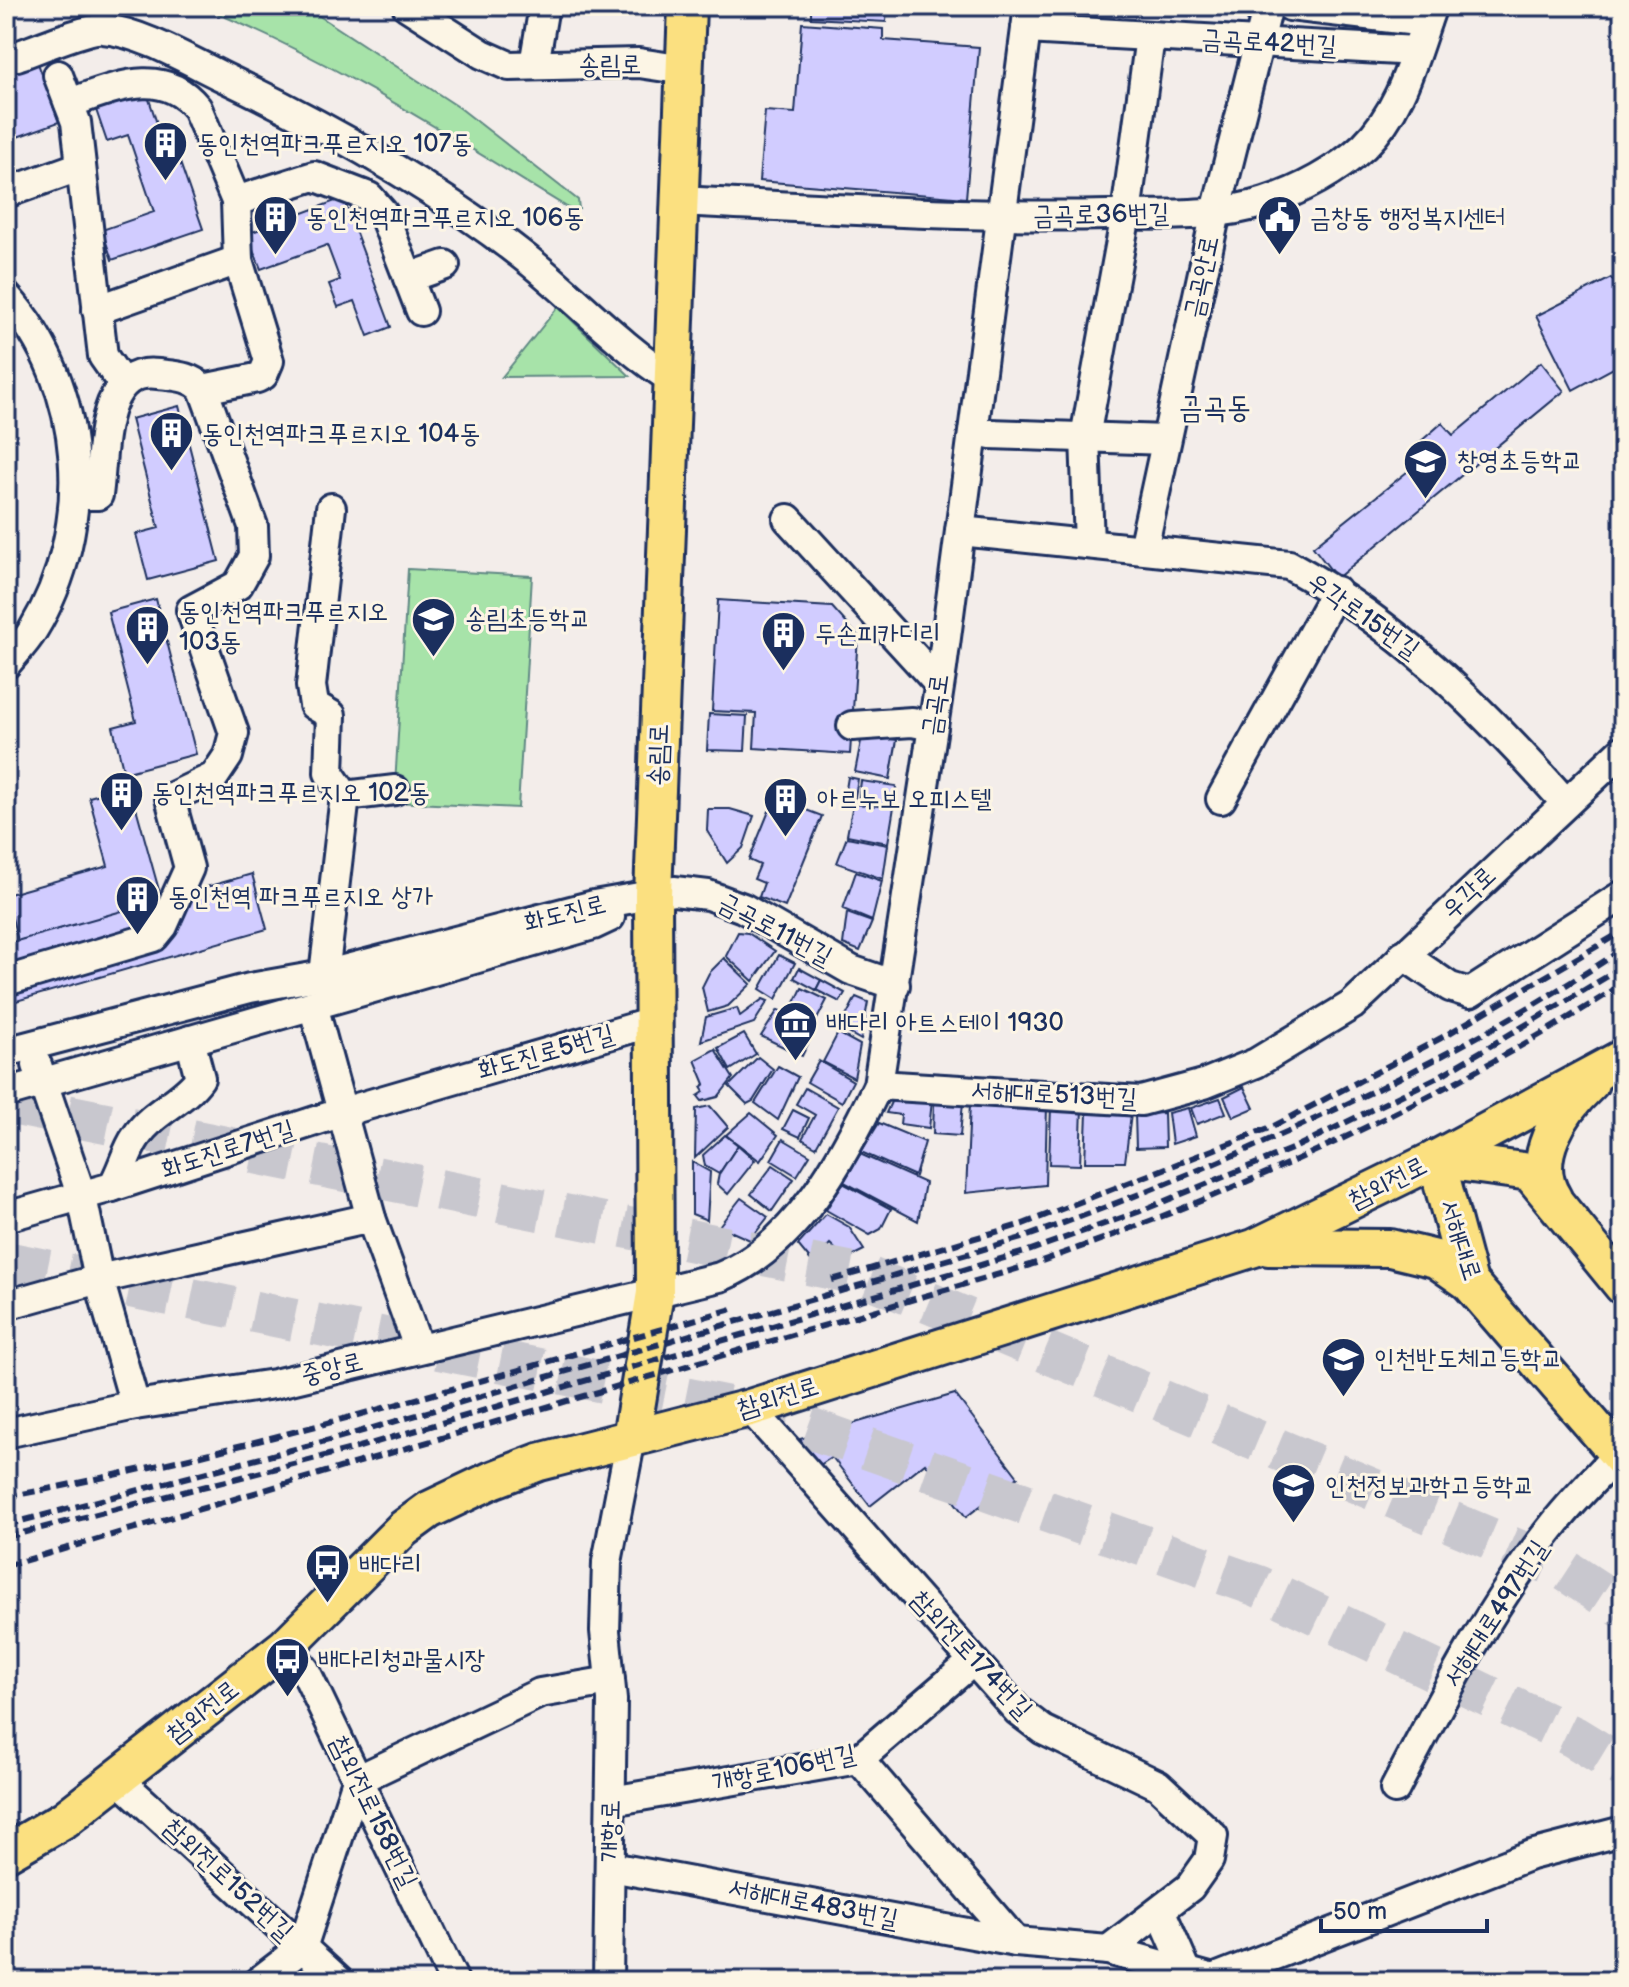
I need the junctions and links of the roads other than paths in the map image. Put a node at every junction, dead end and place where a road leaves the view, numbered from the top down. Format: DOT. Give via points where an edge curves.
graph roads {
  1 [pos="407,6"];
  2 [pos="544,6"];
  3 [pos="687,6"];
  4 [pos="1268,6"];
  5 [pos="1290,6"];
  6 [pos="1429,14"];
  7 [pos="1027,17"];
  8 [pos="1150,37"];
  9 [pos="1257,43"];
  10 [pos="1416,51"];
  11 [pos="17,56"];
  12 [pos="534,65"];
  13 [pos="685,70"];
  14 [pos="58,75"];
  15 [pos="69,103"];
  16 [pos="81,166"];
  17 [pos="6,193"];
  18 [pos="236,201"];
  19 [pos="679,201"];
  20 [pos="1216,212"];
  21 [pos="1126,214"];
  22 [pos="1000,217"];
  23 [pos="238,260"];
  24 [pos="445,265"];
  25 [pos="408,278"];
  26 [pos="6,296"];
  27 [pos="97,310"];
  28 [pos="421,311"];
  29 [pos="673,380"];
  30 [pos="122,383"];
  31 [pos="203,389"];
  32 [pos="990,434"];
  33 [pos="1085,437"];
  34 [pos="1166,440"];
  35 [pos="74,495"];
  36 [pos="331,508"];
  37 [pos="788,519"];
  38 [pos="960,531"];
  39 [pos="1089,544"];
  40 [pos="1143,549"];
  41 [pos="1336,591"];
  42 [pos="6,664"];
  43 [pos="939,684"];
  44 [pos="852,726"];
  45 [pos="933,726"];
  46 [pos="1623,750"];
  47 [pos="395,790"];
  48 [pos="345,796"];
  49 [pos="1221,799"];
  50 [pos="1566,803"];
  51 [pos="653,895"];
  52 [pos="1623,895"];
  53 [pos="1403,955"];
  54 [pos="324,975"];
  55 [pos="6,981"];
  56 [pos="895,985"];
  57 [pos="313,1005"];
  58 [pos="653,1022"];
  59 [pos="1311,1031"];
  60 [pos="190,1040"];
  61 [pos="19,1048"];
  62 [pos="1613,1064"];
  63 [pos="42,1083"];
  64 [pos="439,1085"];
  65 [pos="878,1085"];
  66 [pos="6,1093"];
  67 [pos="343,1112"];
  68 [pos="1436,1159"];
  69 [pos="112,1187"];
  70 [pos="82,1197"];
  71 [pos="13,1215"];
  72 [pos="371,1218"];
  73 [pos="1570,1225"];
  74 [pos="1254,1248"];
  75 [pos="99,1279"];
  76 [pos="1469,1282"];
  77 [pos="1623,1286"];
  78 [pos="655,1293"];
  79 [pos="6,1305"];
  80 [pos="418,1347"];
  81 [pos="135,1405"];
  82 [pos="750,1408"];
  83 [pos="6,1433"];
  84 [pos="631,1438"];
  85 [pos="1620,1457"];
  86 [pos="285,1647"];
  87 [pos="972,1662"];
  88 [pos="610,1681"];
  89 [pos="859,1759"];
  90 [pos="118,1779"];
  91 [pos="357,1780"];
  92 [pos="1395,1789"];
  93 [pos="611,1801"];
  94 [pos="1623,1831"];
  95 [pos="6,1853"];
  96 [pos="611,1867"];
  97 [pos="1161,1912"];
  98 [pos="1016,1942"];
  99 [pos="302,1948"];
  100 [pos="1108,1950"];
  101 [pos="1204,1979"];
  102 [pos="259,1981"];
  103 [pos="339,1981"];
  104 [pos="454,1981"];
  105 [pos="608,1981"];
  1 -- 12 [label="street, 송림로" via="495,62"];
  2 -- 12 [label="street"];
  3 -- 13 [label="main road, 송림로"];
  4 -- 9 [label="street, 금곡안로"];
  5 -- 6 [label="street"];
  6 -- 10 [label="street, 금곡로36번길"];
  7 -- 8 [label="street, 금곡로42번길"];
  7 -- 22 [label="street, 금곡로"];
  8 -- 9 [label="street, 금곡로42번길"];
  8 -- 21 [label="street"];
  9 -- 10 [label="street, 금곡로42번길"];
  9 -- 20 [label="street, 금곡안로"];
  10 -- 20 [label="street, 금곡로36번길" via="1390,113 1364,145 1324,176 1264,202"];
  11 -- 29 [label="street" via="102,28 158,46 239,84 395,169 466,215"];
  12 -- 13 [label="street, 송림로" via="639,63"];
  13 -- 19 [label="main road, 송림로"];
  14 -- 15 [label="street"];
  15 -- 16 [label="street"];
  15 -- 18 [label="street" via="138,81 159,83 187,96"];
  16 -- 17 [label="street"];
  16 -- 27 [label="street"];
  18 -- 23 [label="street"];
  18 -- 25 [label="street" via="314,176 369,197 383,213"];
  19 -- 22 [label="street, 금곡로36번길"];
  19 -- 29 [label="main road, 송림로"];
  20 -- 21 [label="street, 금곡로36번길"];
  20 -- 34 [label="street, 금곡안로"];
  21 -- 22 [label="street, 금곡로36번길"];
  21 -- 33 [label="street"];
  22 -- 38 [label="street, 금곡로"];
  23 -- 27 [label="street"];
  23 -- 31 [label="street" via="268,355 267,369 257,378"];
  24 -- 25 [label="street"];
  25 -- 28 [label="street"];
  26 -- 35 [label="street" via="42,346 69,418 76,455"];
  27 -- 30 [label="street" via="103,356"];
  29 -- 51 [label="main road, 송림로"];
  30 -- 31 [label="street" via="145,372 185,377"];
  30 -- 35 [label="street" via="109,409 98,495"];
  31 -- 55 [label="street" via="253,526 254,556 238,585 191,610 232,721 232,745 214,777 170,798 189,868 154,937"];
  32 -- 33 [label="street"];
  33 -- 34 [label="street"];
  33 -- 39 [label="street"];
  34 -- 40 [label="street, 금곡안로"];
  35 -- 42 [label="street" via="57,578 33,631"];
  36 -- 48 [label="street" via="311,686 314,705 331,715 329,773"];
  37 -- 43 [label="street"];
  38 -- 39 [label="street, 우각로15번길"];
  38 -- 43 [label="street, 금곡로"];
  39 -- 40 [label="street, 우각로15번길"];
  40 -- 41 [label="street, 우각로15번길" via="1289,565"];
  41 -- 49 [label="street"];
  41 -- 50 [label="street, 우각로15번길" via="1468,697"];
  43 -- 45 [label="street, 금곡로"];
  44 -- 45 [label="street"];
  45 -- 56 [label="street, 금곡로"];
  46 -- 50 [label="street, 우각로"];
  47 -- 48 [label="street"];
  48 -- 54 [label="street"];
  50 -- 53 [label="street, 우각로"];
  51 -- 54 [label="street, 화도진로" via="594,905"];
  51 -- 56 [label="street, 금곡로11번길" via="708,895 743,908 851,970"];
  51 -- 57 [label="street, 화도진로" via="593,925"];
  51 -- 58 [label="main road, 송림로"];
  52 -- 53 [label="street" via="1470,993 1450,987"];
  53 -- 59 [label="street, 우각로" via="1352,1005"];
  54 -- 61 [label="street, 화도진로" via="250,988"];
  56 -- 65 [label="street, 금곡로"];
  57 -- 60 [label="street, 화도진로"];
  57 -- 67 [label="street"];
  58 -- 64 [label="street, 화도진로5번길"];
  58 -- 78 [label="main road, 송림로"];
  59 -- 65 [label="street, 서해대로513번길" via="1256,1063 1141,1101"];
  60 -- 63 [label="street, 화도진로"];
  60 -- 69 [label="street" via="200,1078 135,1138"];
  61 -- 63 [label="street"];
  62 -- 68 [label="main road, 참외전로"];
  62 -- 73 [label="main road" via="1571,1101 1545,1154 1544,1184"];
  63 -- 66 [label="street, 화도진로"];
  63 -- 70 [label="street"];
  64 -- 67 [label="street, 화도진로7번길"];
  65 -- 78 [label="street, 금곡로" via="832,1167 775,1242 739,1270"];
  67 -- 69 [label="street, 화도진로7번길"];
  67 -- 72 [label="street"];
  68 -- 73 [label="main road, 서해대로" via="1530,1172"];
  68 -- 74 [label="main road, 참외전로"];
  68 -- 76 [label="main road, 서해대로"];
  69 -- 70 [label="street"];
  70 -- 71 [label="street"];
  70 -- 75 [label="street"];
  72 -- 75 [label="street"];
  72 -- 80 [label="street"];
  73 -- 77 [label="main road, 서해대로"];
  74 -- 76 [label="main road" via="1390,1248 1436,1259"];
  74 -- 82 [label="main road, 참외전로"];
  75 -- 79 [label="street"];
  75 -- 81 [label="street"];
  76 -- 85 [label="main road, 서해대로"];
  78 -- 80 [label="street, 중앙로"];
  78 -- 84 [label="main road, 송림로"];
  80 -- 81 [label="street, 중앙로" via="274,1384"];
  81 -- 83 [label="street, 중앙로"];
  82 -- 84 [label="main road, 참외전로"];
  82 -- 87 [label="street, 참외전로174번길"];
  84 -- 86 [label="main road, 참외전로" via="539,1462 429,1510 403,1529"];
  84 -- 88 [label="street, 개항로" via="607,1562"];
  85 -- 92 [label="street, 서해대로497번길" via="1556,1522 1513,1581"];
  86 -- 90 [label="main road, 참외전로"];
  86 -- 91 [label="street, 참외전로158번길" via="305,1670"];
  87 -- 89 [label="street, 개항로106번길"];
  87 -- 97 [label="street, 참외전로174번길" via="1043,1730 1158,1785 1213,1836 1209,1860 1190,1887"];
  88 -- 91 [label="street" via="540,1693"];
  88 -- 93 [label="street, 개항로"];
  89 -- 93 [label="street, 개항로106번길"];
  89 -- 98 [label="street"];
  90 -- 95 [label="main road, 참외전로" via="65,1819"];
  90 -- 99 [label="street, 참외전로152번길"];
  91 -- 99 [label="street"];
  91 -- 104 [label="street, 참외전로158번길"];
  93 -- 96 [label="street, 개항로"];
  94 -- 101 [label="street" via="1531,1855"];
  96 -- 98 [label="street, 서해대로483번길"];
  96 -- 105 [label="street, 개항로"];
  97 -- 100 [label="street"];
  97 -- 101 [label="street"];
  98 -- 100 [label="street, 서해대로483번길"];
  99 -- 102 [label="street"];
  99 -- 103 [label="street, 참외전로152번길"];
  100 -- 101 [label="street, 서해대로483번길"];
}
